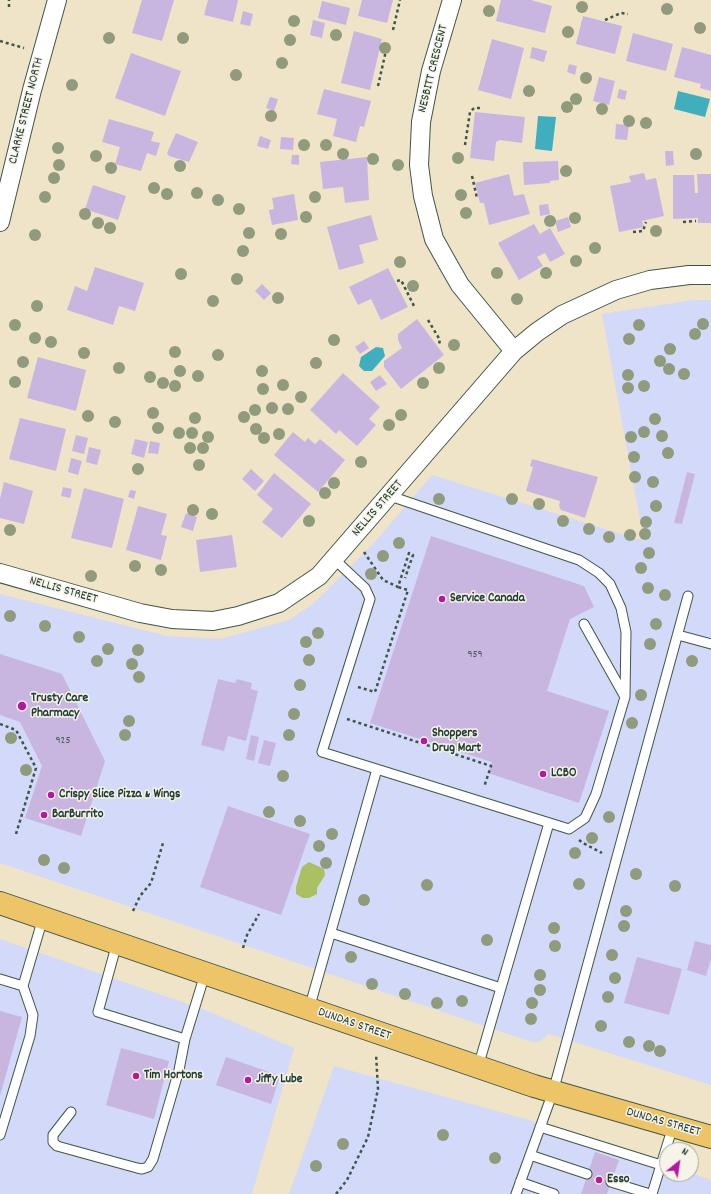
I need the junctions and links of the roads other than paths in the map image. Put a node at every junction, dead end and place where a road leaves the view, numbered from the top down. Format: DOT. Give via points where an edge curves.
graph roads {
  1 [pos="57,0"];
  2 [pos="452,0"];
  3 [pos="0,222"];
  4 [pos="711,275"];
  5 [pos="514,351"];
  6 [pos="390,496"];
  7 [pos="334,559"];
  8 [pos="0,573"];
  9 [pos="688,596"];
  10 [pos="584,624"];
  11 [pos="678,635"];
  12 [pos="711,644"];
  13 [pos="625,697"];
  14 [pos="376,769"];
  15 [pos="549,823"];
  16 [pos="0,903"];
  17 [pos="43,918"];
  18 [pos="331,933"];
  19 [pos="117,943"];
  20 [pos="205,974"];
  21 [pos="0,979"];
  22 [pos="23,986"];
  23 [pos="501,988"];
  24 [pos="309,1009"];
  25 [pos="185,1038"];
  26 [pos="478,1067"];
  27 [pos="553,1092"];
  28 [pos="71,1112"];
  29 [pos="673,1126"];
  30 [pos="540,1127"];
  31 [pos="0,1135"];
  32 [pos="711,1137"];
  33 [pos="668,1142"];
  34 [pos="530,1155"];
  35 [pos="659,1164"];
  36 [pos="659,1171"];
  37 [pos="587,1174"];
  38 [pos="520,1182"];
  39 [pos="611,1182"];
  40 [pos="516,1194"];
  41 [pos="554,1194"];
  42 [pos="651,1194"];
  1 -- 3 [label="street, CLARKE STREET NORTH"];
  2 -- 5 [label="street, NESBITT CRESCENT" via="431,72 421,122 419,165 423,196 434,239 460,285"];
  4 -- 5 [label="street, NELLIS STREET" via="650,280 616,290 562,315"];
  5 -- 6 [label="street, NELLIS STREET"];
  6 -- 7 [label="street, NELLIS STREET"];
  6 -- 13 [label="lane" via="579,560 599,573 610,584 621,608 626,632"];
  7 -- 8 [label="street, NELLIS STREET" via="307,586 278,603 213,621 152,616"];
  7 -- 14 [label="lane" via="365,588 370,599 322,752"];
  9 -- 11 [label="lane"];
  10 -- 13 [label="lane"];
  11 -- 12 [label="lane"];
  11 -- 27 [label="lane"];
  13 -- 15 [label="lane" via="596,794 585,818 570,829"];
  14 -- 15 [label="lane"];
  14 -- 18 [label="lane"];
  15 -- 23 [label="lane"];
  16 -- 17 [label="main road, DUNDAS STREET"];
  17 -- 19 [label="main road, DUNDAS STREET"];
  17 -- 22 [label="lane"];
  18 -- 23 [label="lane"];
  18 -- 24 [label="lane"];
  19 -- 20 [label="main road, DUNDAS STREET"];
  19 -- 25 [label="lane" via="98,1012"];
  20 -- 24 [label="main road, DUNDAS STREET"];
  20 -- 25 [label="lane"];
  21 -- 22 [label="lane"];
  22 -- 31 [label="lane" via="33,1015 30,1036"];
  23 -- 26 [label="lane"];
  24 -- 26 [label="main road, DUNDAS STREET"];
  25 -- 28 [label="lane" via="179,1070 153,1159 148,1167 137,1168 57,1146 53,1142 53,1135"];
  26 -- 27 [label="main road, DUNDAS STREET"];
  27 -- 29 [label="main road, DUNDAS STREET"];
  27 -- 30 [label="lane"];
  29 -- 32 [label="main road, DUNDAS STREET"];
  29 -- 33 [label="lane"];
  30 -- 34 [label="lane"];
  30 -- 35 [label="lane"];
  34 -- 37 [label="lane"];
  34 -- 38 [label="lane"];
  36 -- 42 [label="lane"];
  38 -- 40 [label="lane"];
  38 -- 41 [label="lane"];
  39 -- 42 [label="lane"];
}
